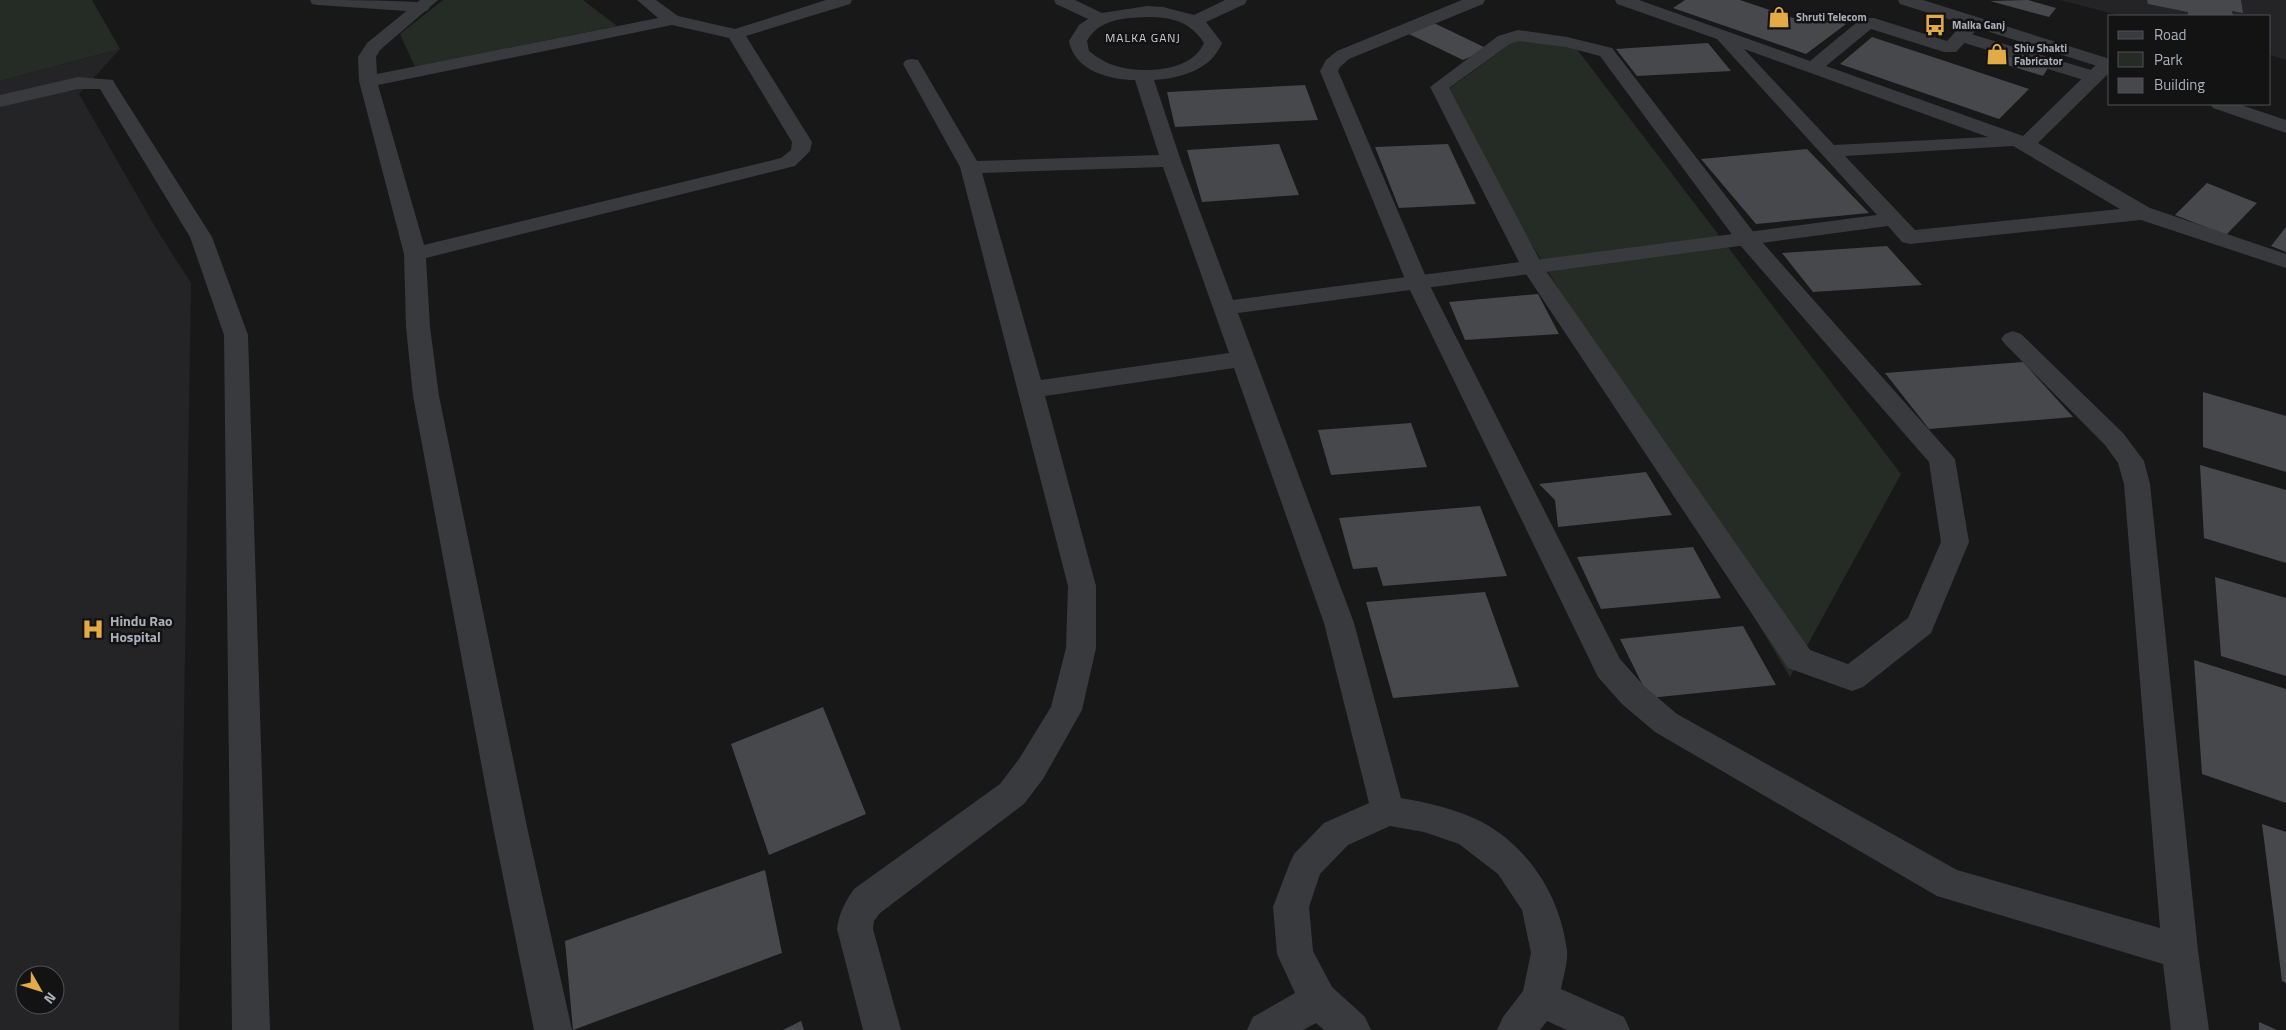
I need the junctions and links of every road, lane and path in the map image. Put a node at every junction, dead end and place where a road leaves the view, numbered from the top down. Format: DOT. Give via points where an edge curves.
graph roads {
  1 [pos="318,0"];
  2 [pos="645,0"];
  3 [pos="844,0"];
  4 [pos="1062,0"];
  5 [pos="1240,0"];
  6 [pos="1476,0"];
  7 [pos="1623,0"];
  8 [pos="1906,0"];
  9 [pos="426,4"];
  10 [pos="672,20"];
  11 [pos="1100,20"];
  12 [pos="1194,20"];
  13 [pos="1974,22"];
  14 [pos="736,34"];
  15 [pos="1722,36"];
  16 [pos="1962,36"];
  17 [pos="912,64"];
  18 [pos="1813,68"];
  19 [pos="2103,69"];
  20 [pos="1144,76"];
  21 [pos="368,81"];
  22 [pos="0,100"];
  23 [pos="2223,105"];
  24 [pos="2286,127"];
  25 [pos="2022,143"];
  26 [pos="1829,151"];
  27 [pos="1171,161"];
  28 [pos="970,167"];
  29 [pos="2142,213"];
  30 [pos="1892,219"];
  31 [pos="1747,239"];
  32 [pos="415,254"];
  33 [pos="2286,261"];
  34 [pos="1533,268"];
  35 [pos="1418,284"];
  36 [pos="1225,308"];
  37 [pos="2013,339"];
  38 [pos="1243,359"];
  39 [pos="1032,390"];
  40 [pos="1388,811"];
  41 [pos="2180,951"];
  42 [pos="1540,999"];
  43 [pos="1319,1000"];
  44 [pos="251,1030"];
  45 [pos="553,1030"];
  46 [pos="882,1030"];
  47 [pos="1266,1030"];
  48 [pos="1352,1030"];
  49 [pos="1516,1030"];
  50 [pos="1611,1030"];
  51 [pos="2190,1030"];
  1 -- 9 [label="street"];
  2 -- 10 [label="street"];
  3 -- 14 [label="street"];
  4 -- 11 [label="street"];
  5 -- 12 [label="street"];
  6 -- 35 [label="street" via="1343,55 1329,71"];
  7 -- 15 [label="street"];
  8 -- 13 [label="street"];
  9 -- 21 [label="street" via="372,47 367,56"];
  10 -- 14 [label="street"];
  10 -- 21 [label="street"];
  11 -- 12 [label="street" via="1122,13 1147,11"];
  11 -- 20 [label="street" via="1085,29 1078,41 1081,54 1095,65"];
  12 -- 20 [label="street" via="1208,31 1213,43 1208,55 1193,66"];
  13 -- 16 [label="street"];
  13 -- 19 [label="street"];
  14 -- 32 [label="street" via="802,142 799,155 788,162"];
  15 -- 18 [label="street"];
  15 -- 26 [label="street"];
  16 -- 18 [label="street" via="1950,48 1868,22"];
  16 -- 19 [label="street"];
  17 -- 28 [label="street"];
  18 -- 25 [label="street"];
  19 -- 25 [label="street"];
  20 -- 27 [label="street"];
  21 -- 32 [label="street"];
  22 -- 44 [label="street" via="78,83 106,84 201,237 236,335"];
  23 -- 24 [label="street"];
  25 -- 26 [label="street"];
  25 -- 29 [label="street"];
  26 -- 30 [label="street"];
  27 -- 28 [label="street"];
  27 -- 36 [label="street"];
  28 -- 39 [label="street"];
  29 -- 30 [label="street" via="1910,237"];
  29 -- 33 [label="street"];
  30 -- 31 [label="street"];
  31 -- 34 [label="street"];
  31 -- 34 [label="street" via="1606,52 1518,35 1504,40 1439,87"];
  31 -- 34 [label="street" via="1942,460 1955,542 1920,625 1852,678 1799,659"];
  32 -- 45 [label="street" via="418,327 426,396"];
  34 -- 35 [label="street"];
  35 -- 36 [label="street"];
  35 -- 41 [label="street" via="1609,668 1633,695 1666,723 1949,884"];
  36 -- 38 [label="street"];
  37 -- 41 [label="street" via="2114,439 2131,461 2137,484"];
  38 -- 39 [label="street"];
  38 -- 40 [label="street" via="1339,623"];
  39 -- 46 [label="street" via="1082,586 1082,648 1066,710 1012,794 867,901 857,915 855,929"];
  40 -- 42 [label="street" via="1424,817 1470,832 1510,863 1538,904 1549,953"];
  40 -- 43 [label="street" via="1336,834 1306,865 1291,906 1295,954"];
  41 -- 51 [label="street"];
  42 -- 49 [label="street"];
  42 -- 50 [label="street"];
  43 -- 47 [label="street"];
  43 -- 48 [label="street"];
}
